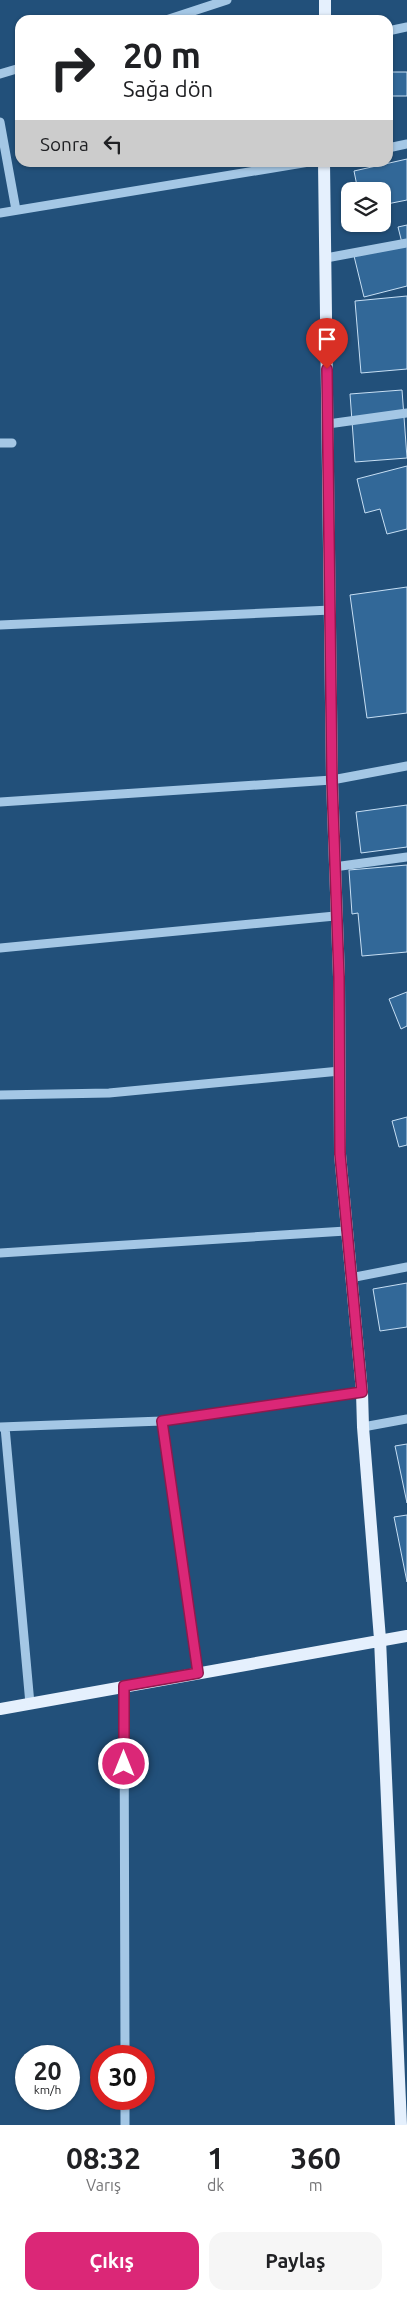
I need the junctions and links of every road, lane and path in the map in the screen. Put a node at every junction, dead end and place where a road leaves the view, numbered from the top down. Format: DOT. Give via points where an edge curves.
graph roads {
  1 [pos="227,0"];
  2 [pos="325,0"];
  3 [pos="181,15"];
  4 [pos="324,15"];
  5 [pos="407,27"];
  6 [pos="393,30"];
  7 [pos="15,70"];
  8 [pos="0,74"];
  9 [pos="0,122"];
  10 [pos="407,144"];
  11 [pos="393,147"];
  12 [pos="278,167"];
  13 [pos="324,167"];
  14 [pos="16,210"];
  15 [pos="0,213"];
  16 [pos="407,243"];
  17 [pos="326,258"];
  18 [pos="407,413"];
  19 [pos="328,424"];
  20 [pos="0,443"];
  21 [pos="12,443"];
  22 [pos="331,610"];
  23 [pos="0,625"];
  24 [pos="407,766"];
  25 [pos="332,780"];
  26 [pos="0,802"];
  27 [pos="407,857"];
  28 [pos="334,867"];
  29 [pos="335,916"];
  30 [pos="0,948"];
  31 [pos="340,1071"];
  32 [pos="0,1094"];
  33 [pos="346,1230"];
  34 [pos="0,1253"];
  35 [pos="407,1267"];
  36 [pos="350,1278"];
  37 [pos="362,1392"];
  38 [pos="407,1419"];
  39 [pos="162,1421"];
  40 [pos="3,1427"];
  41 [pos="363,1427"];
  42 [pos="407,1636"];
  43 [pos="380,1639"];
  44 [pos="198,1673"];
  45 [pos="124,1686"];
  46 [pos="30,1704"];
  47 [pos="0,1709"];
  48 [pos="125,2045"];
  49 [pos="403,2068"];
  50 [pos="125,2110"];
  51 [pos="125,2125"];
  52 [pos="401,2125"];
  1 -- 3 [label="street"];
  2 -- 4 [label="main road"];
  5 -- 6 [label="street"];
  7 -- 8 [label="street"];
  9 -- 14 [label="street"];
  10 -- 11 [label="street"];
  12 -- 14 [label="street"];
  13 -- 17 [label="main road"];
  14 -- 15 [label="street"];
  16 -- 17 [label="street"];
  17 -- 19 [label="main road"];
  18 -- 19 [label="street"];
  19 -- 22 [label="main road"];
  20 -- 21 [label="street"];
  22 -- 23 [label="street"];
  22 -- 25 [label="main road"];
  24 -- 25 [label="street"];
  25 -- 26 [label="street"];
  25 -- 28 [label="main road"];
  27 -- 28 [label="street"];
  28 -- 29 [label="main road"];
  29 -- 30 [label="street"];
  29 -- 31 [label="main road"];
  31 -- 32 [label="street" via="109,1093"];
  31 -- 33 [label="main road" via="340,1154"];
  33 -- 34 [label="street"];
  33 -- 36 [label="main road"];
  35 -- 36 [label="street"];
  36 -- 37 [label="main road"];
  37 -- 39 [label="street"];
  37 -- 41 [label="main road"];
  38 -- 41 [label="street"];
  39 -- 40 [label="street"];
  39 -- 44 [label="street"];
  40 -- 46 [label="street"];
  41 -- 43 [label="main road"];
  42 -- 43 [label="main road"];
  43 -- 44 [label="main road"];
  43 -- 49 [label="main road"];
  44 -- 45 [label="main road"];
  45 -- 46 [label="main road"];
  45 -- 48 [label="street"];
  46 -- 47 [label="main road"];
  49 -- 52 [label="main road"];
  50 -- 51 [label="street"];
}
